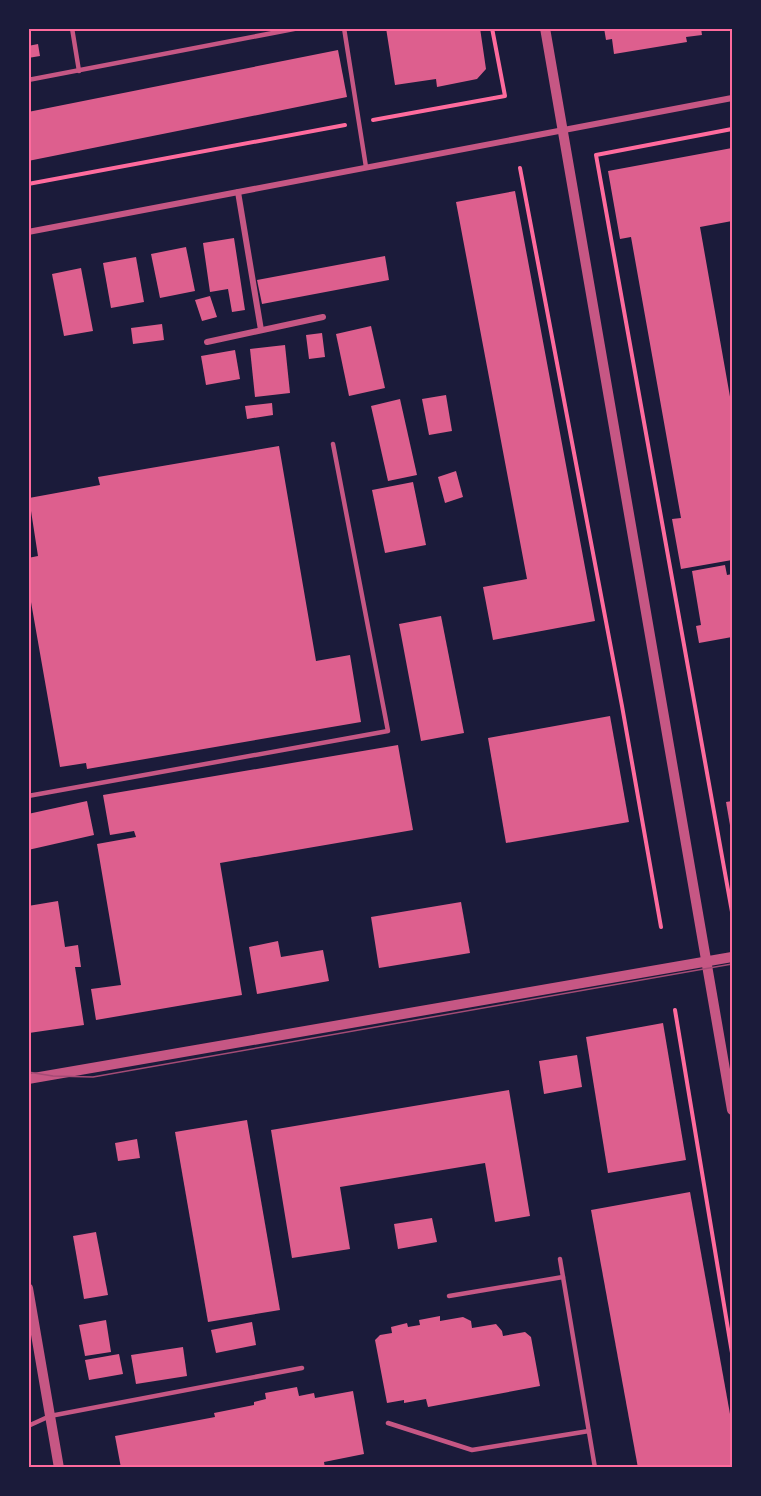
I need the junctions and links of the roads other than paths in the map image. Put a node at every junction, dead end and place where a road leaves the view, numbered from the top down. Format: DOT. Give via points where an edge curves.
graph roads {
  1 [pos="72,28"];
  2 [pos="299,28"];
  3 [pos="344,28"];
  4 [pos="545,28"];
  5 [pos="79,70"];
  6 [pos="28,80"];
  7 [pos="732,98"];
  8 [pos="563,129"];
  9 [pos="366,167"];
  10 [pos="238,192"];
  11 [pos="28,232"];
  12 [pos="323,317"];
  13 [pos="261,330"];
  14 [pos="207,342"];
  15 [pos="333,444"];
  16 [pos="28,796"];
  17 [pos="732,957"];
  18 [pos="708,961"];
  19 [pos="28,1079"];
  20 [pos="732,1110"];
  21 [pos="560,1259"];
  22 [pos="563,1277"];
  23 [pos="28,1288"];
  24 [pos="449,1296"];
  25 [pos="302,1368"];
  26 [pos="50,1416"];
  27 [pos="388,1423"];
  28 [pos="28,1426"];
  29 [pos="589,1431"];
  30 [pos="59,1467"];
  31 [pos="595,1467"];
  1 -- 5 [label="lane"];
  2 -- 5 [label="lane"];
  3 -- 9 [label="lane"];
  4 -- 8 [label="street"];
  5 -- 6 [label="lane"];
  7 -- 8 [label="street"];
  8 -- 9 [label="street"];
  8 -- 18 [label="street"];
  9 -- 10 [label="street"];
  10 -- 11 [label="street"];
  10 -- 13 [label="street"];
  12 -- 13 [label="street"];
  13 -- 14 [label="street"];
  15 -- 16 [label="lane" via="388,730"];
  17 -- 18 [label="street"];
  18 -- 19 [label="street"];
  18 -- 20 [label="street"];
  21 -- 22 [label="lane"];
  22 -- 24 [label="lane"];
  22 -- 29 [label="lane"];
  23 -- 26 [label="street"];
  25 -- 26 [label="lane"];
  26 -- 28 [label="lane"];
  26 -- 30 [label="street"];
  27 -- 29 [label="lane" via="472,1450"];
  29 -- 31 [label="lane"];
}
